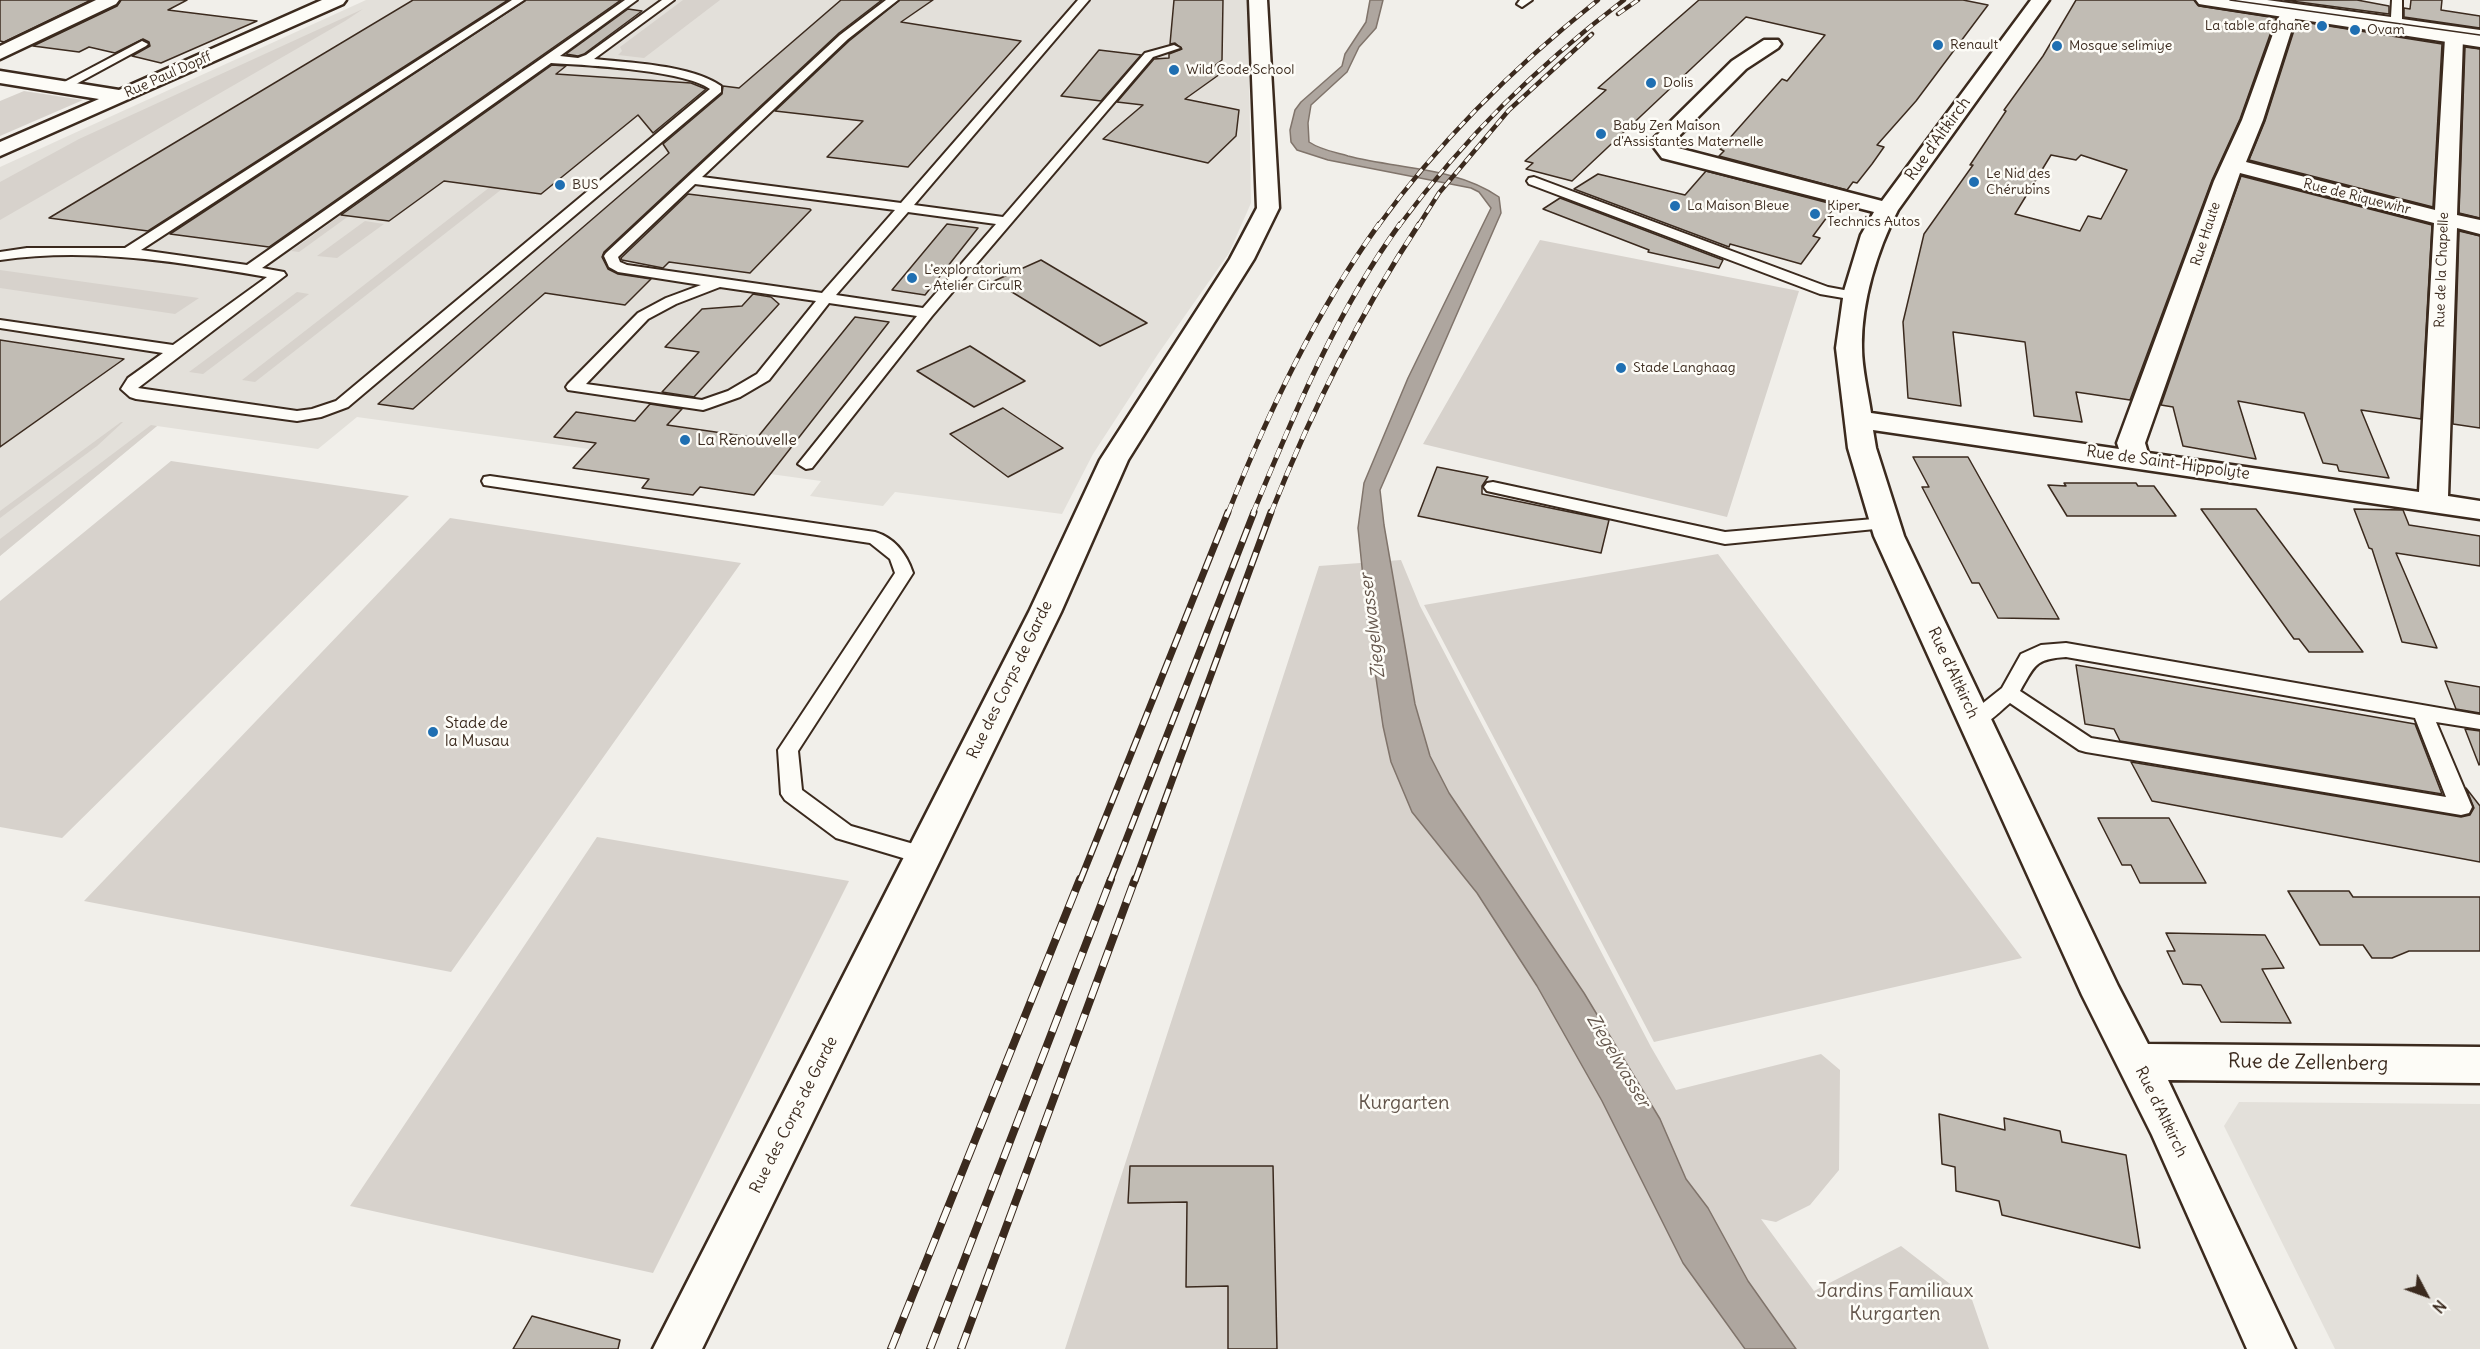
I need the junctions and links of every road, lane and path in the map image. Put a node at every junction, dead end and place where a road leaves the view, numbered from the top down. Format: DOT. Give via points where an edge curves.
graph roads {
  1 [pos="110,0"];
  2 [pos="337,0"];
  3 [pos="519,0"];
  4 [pos="632,0"];
  5 [pos="669,0"];
  6 [pos="893,0"];
  7 [pos="1084,0"];
  8 [pos="1258,0"];
  9 [pos="2040,0"];
  10 [pos="2205,0"];
  11 [pos="2244,0"];
  12 [pos="2397,0"];
  13 [pos="2288,13"];
  14 [pos="2395,25"];
  15 [pos="2480,33"];
  16 [pos="2454,38"];
  17 [pos="2480,41"];
  18 [pos="142,44"];
  19 [pos="1771,44"];
  20 [pos="1174,48"];
  21 [pos="0,53"];
  22 [pos="549,58"];
  23 [pos="578,62"];
  24 [pos="0,77"];
  25 [pos="61,87"];
  26 [pos="121,96"];
  27 [pos="0,150"];
  28 [pos="2234,165"];
  29 [pos="692,180"];
  30 [pos="1534,181"];
  31 [pos="906,207"];
  32 [pos="1887,208"];
  33 [pos="2444,218"];
  34 [pos="1006,221"];
  35 [pos="2480,227"];
  36 [pos="128,252"];
  37 [pos="0,256"];
  38 [pos="249,270"];
  39 [pos="719,283"];
  40 [pos="1855,296"];
  41 [pos="826,298"];
  42 [pos="927,313"];
  43 [pos="0,324"];
  44 [pos="175,351"];
  45 [pos="1857,419"];
  46 [pos="2135,458"];
  47 [pos="806,464"];
  48 [pos="490,481"];
  49 [pos="1493,487"];
  50 [pos="2433,503"];
  51 [pos="2480,510"];
  52 [pos="1885,523"];
  53 [pos="2009,693"];
  54 [pos="2422,711"];
  55 [pos="1975,720"];
  56 [pos="2480,722"];
  57 [pos="923,855"];
  58 [pos="2136,1062"];
  59 [pos="2480,1065"];
  60 [pos="677,1349"];
  61 [pos="2271,1349"];
  1 -- 21 [label="street"];
  2 -- 26 [label="street, Rue Paul Dopff"];
  3 -- 36 [label="lane"];
  4 -- 22 [label="lane"];
  5 -- 23 [label="lane"];
  6 -- 29 [label="lane" via="844,37"];
  7 -- 31 [label="lane"];
  8 -- 57 [label="street, Rue des Corps de Garde" via="1268,208 1242,259 1114,460 1045,612"];
  9 -- 32 [label="street, Rue d'Altkirch"];
  10 -- 13 [label="street"];
  11 -- 14 [label="lane"];
  12 -- 14 [label="lane"];
  13 -- 14 [label="street"];
  13 -- 28 [label="street, Rue Haute"];
  14 -- 15 [label="lane"];
  14 -- 16 [label="street"];
  16 -- 17 [label="street"];
  16 -- 33 [label="street, Rue de la Chapelle"];
  18 -- 25 [label="lane"];
  19 -- 32 [label="street" via="1739,65 1661,142 1670,153"];
  20 -- 34 [label="lane" via="1149,55"];
  22 -- 23 [label="lane"];
  22 -- 38 [label="lane"];
  23 -- 44 [label="lane" via="677,74 710,82 717,89 342,404 297,416 136,394 129,389"];
  24 -- 25 [label="street"];
  25 -- 26 [label="street"];
  26 -- 27 [label="street, Rue Paul Dopff"];
  28 -- 33 [label="street, Rue de Riquewihr"];
  28 -- 46 [label="street, Rue Haute" via="2221,190 2131,444"];
  29 -- 31 [label="lane"];
  29 -- 39 [label="lane" via="611,256 614,264 623,269"];
  30 -- 40 [label="lane" via="1825,291"];
  31 -- 34 [label="lane"];
  31 -- 41 [label="lane"];
  32 -- 40 [label="street, Rue d'Altkirch" via="1873,235"];
  33 -- 35 [label="street, Rue de Riquewihr"];
  33 -- 50 [label="street, Rue de la Chapelle"];
  34 -- 42 [label="lane"];
  36 -- 37 [label="lane" via="27,252"];
  36 -- 38 [label="lane"];
  38 -- 44 [label="lane" via="279,275"];
  39 -- 41 [label="lane"];
  39 -- 41 [label="lane" via="643,316 574,387 703,405 734,394 763,377"];
  40 -- 45 [label="street, Rue d'Altkirch" via="1849,348"];
  41 -- 42 [label="lane"];
  42 -- 47 [label="lane"];
  43 -- 44 [label="lane"];
  45 -- 46 [label="street, Rue de Saint-Hippolyte"];
  45 -- 52 [label="street, Rue d'Altkirch"];
  46 -- 50 [label="street, Rue de Saint-Hippolyte"];
  48 -- 57 [label="lane" via="875,538 898,556 904,573 788,750 792,794 844,832"];
  49 -- 52 [label="lane" via="1725,538"];
  50 -- 51 [label="street, Rue de Saint-Hippolyte"];
  52 -- 55 [label="street, Rue d'Altkirch"];
  53 -- 54 [label="lane" via="2028,659 2041,652 2066,650"];
  53 -- 54 [label="lane" via="2086,745 2461,807"];
  53 -- 55 [label="lane"];
  54 -- 56 [label="lane"];
  55 -- 58 [label="street, Rue d'Altkirch"];
  57 -- 60 [label="street, Rue des Corps de Garde"];
  58 -- 59 [label="street, Rue de Zellenberg"];
  58 -- 61 [label="street, Rue d'Altkirch" via="2169,1125"];
}
